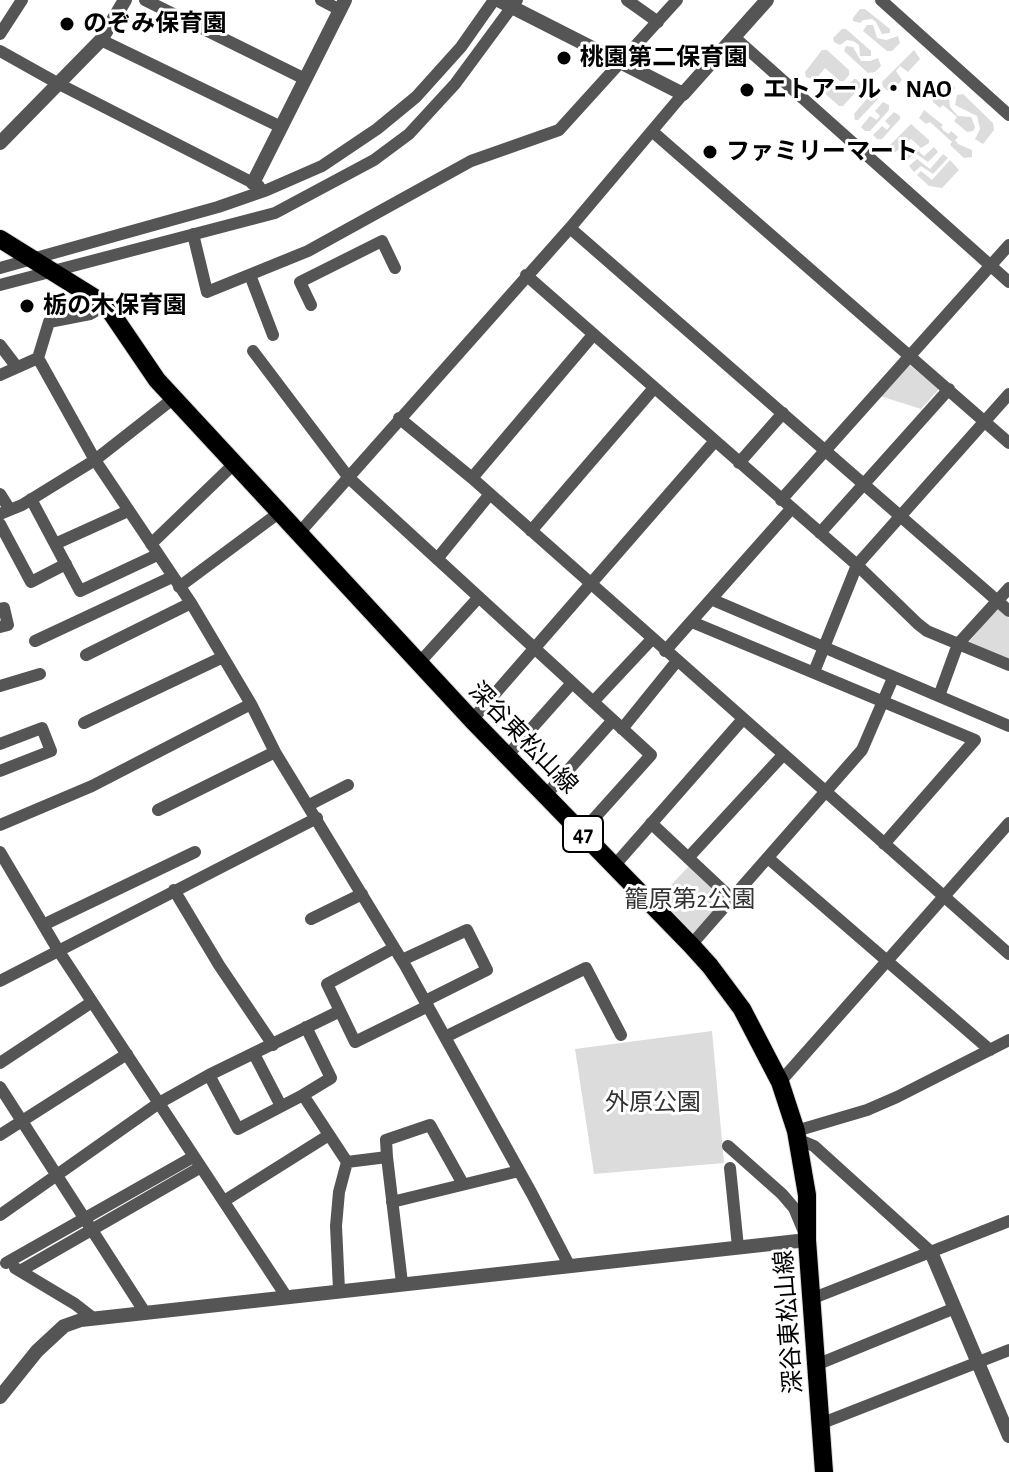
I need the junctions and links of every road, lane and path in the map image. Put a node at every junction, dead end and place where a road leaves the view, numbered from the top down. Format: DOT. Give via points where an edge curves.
graph roads {
  1 [pos="22,0"];
  2 [pos="125,0"];
  3 [pos="145,0"];
  4 [pos="321,0"];
  5 [pos="496,0"];
  6 [pos="627,0"];
  7 [pos="677,0"];
  8 [pos="767,0"];
  9 [pos="881,0"];
  10 [pos="514,4"];
  11 [pos="342,5"];
  12 [pos="658,22"];
  13 [pos="0,34"];
  14 [pos="734,37"];
  15 [pos="101,40"];
  16 [pos="0,51"];
  17 [pos="619,62"];
  18 [pos="305,79"];
  19 [pos="59,84"];
  20 [pos="683,94"];
  21 [pos="1009,115"];
  22 [pos="281,127"];
  23 [pos="653,132"];
  24 [pos="0,143"];
  25 [pos="253,183"];
  26 [pos="267,190"];
  27 [pos="370,218"];
  28 [pos="570,228"];
  29 [pos="193,234"];
  30 [pos="0,239"];
  31 [pos="382,241"];
  32 [pos="1009,245"];
  33 [pos="33,259"];
  34 [pos="990,265"];
  35 [pos="0,268"];
  36 [pos="395,268"];
  37 [pos="53,270"];
  38 [pos="250,275"];
  39 [pos="526,275"];
  40 [pos="1009,282"];
  41 [pos="0,285"];
  42 [pos="106,305"];
  43 [pos="311,305"];
  44 [pos="273,335"];
  45 [pos="593,335"];
  46 [pos="0,345"];
  47 [pos="253,351"];
  48 [pos="909,355"];
  49 [pos="38,358"];
  50 [pos="16,366"];
  51 [pos="0,375"];
  52 [pos="654,388"];
  53 [pos="949,389"];
  54 [pos="1009,394"];
  55 [pos="174,398"];
  56 [pos="783,413"];
  57 [pos="399,418"];
  58 [pos="985,421"];
  59 [pos="715,441"];
  60 [pos="1009,443"];
  61 [pos="824,449"];
  62 [pos="95,460"];
  63 [pos="235,463"];
  64 [pos="739,463"];
  65 [pos="349,478"];
  66 [pos="472,478"];
  67 [pos="863,484"];
  68 [pos="0,494"];
  69 [pos="490,494"];
  70 [pos="31,499"];
  71 [pos="786,504"];
  72 [pos="128,511"];
  73 [pos="5,512"];
  74 [pos="280,512"];
  75 [pos="900,517"];
  76 [pos="0,524"];
  77 [pos="531,531"];
  78 [pos="300,532"];
  79 [pos="820,533"];
  80 [pos="55,544"];
  81 [pos="154,550"];
  82 [pos="437,559"];
  83 [pos="66,564"];
  84 [pos="857,565"];
  85 [pos="176,582"];
  86 [pos="591,585"];
  87 [pos="1009,588"];
  88 [pos="479,597"];
  89 [pos="713,600"];
  90 [pos="997,601"];
  91 [pos="191,603"];
  92 [pos="0,609"];
  93 [pos="1009,611"];
  94 [pos="692,622"];
  95 [pos="0,627"];
  96 [pos="652,639"];
  97 [pos="35,641"];
  98 [pos="958,644"];
  99 [pos="534,648"];
  100 [pos="824,648"];
  101 [pos="665,651"];
  102 [pos="86,655"];
  103 [pos="223,657"];
  104 [pos="677,661"];
  105 [pos="419,663"];
  106 [pos="1009,665"];
  107 [pos="814,672"];
  108 [pos="40,674"];
  109 [pos="893,678"];
  110 [pos="572,683"];
  111 [pos="0,686"];
  112 [pos="939,696"];
  113 [pos="883,701"];
  114 [pos="593,702"];
  115 [pos="251,704"];
  116 [pos="743,719"];
  117 [pos="472,720"];
  118 [pos="84,723"];
  119 [pos="617,724"];
  120 [pos="1009,726"];
  121 [pos="0,744"];
  122 [pos="275,752"];
  123 [pos="783,755"];
  124 [pos="507,756"];
  125 [pos="0,771"];
  126 [pos="348,785"];
  127 [pos="825,792"];
  128 [pos="545,796"];
  129 [pos="309,805"];
  130 [pos="158,810"];
  131 [pos="317,818"];
  132 [pos="651,823"];
  133 [pos="1009,823"];
  134 [pos="0,825"];
  135 [pos="581,833"];
  136 [pos="884,844"];
  137 [pos="0,852"];
  138 [pos="195,852"];
  139 [pos="688,858"];
  140 [pos="768,858"];
  141 [pos="171,863"];
  142 [pos="614,866"];
  143 [pos="178,888"];
  144 [pos="362,894"];
  145 [pos="944,897"];
  146 [pos="732,899"];
  147 [pos="311,919"];
  148 [pos="43,925"];
  149 [pos="691,945"];
  150 [pos="394,948"];
  151 [pos="58,950"];
  152 [pos="1009,954"];
  153 [pos="402,960"];
  154 [pos="888,961"];
  155 [pos="0,981"];
  156 [pos="92,1002"];
  157 [pos="426,1004"];
  158 [pos="340,1011"];
  159 [pos="306,1027"];
  160 [pos="621,1035"];
  161 [pos="445,1037"];
  162 [pos="1009,1040"];
  163 [pos="273,1045"];
  164 [pos="990,1050"];
  165 [pos="127,1054"];
  166 [pos="254,1054"];
  167 [pos="0,1063"];
  168 [pos="209,1075"];
  169 [pos="780,1082"];
  170 [pos="0,1087"];
  171 [pos="303,1095"];
  172 [pos="159,1103"];
  173 [pos="281,1106"];
  174 [pos="22,1121"];
  175 [pos="0,1135"];
  176 [pos="329,1135"];
  177 [pos="796,1135"];
  178 [pos="728,1146"];
  179 [pos="387,1157"];
  180 [pos="197,1162"];
  181 [pos="347,1162"];
  182 [pos="730,1168"];
  183 [pos="519,1171"];
  184 [pos="56,1174"];
  185 [pos="463,1184"];
  186 [pos="224,1201"];
  187 [pos="392,1202"];
  188 [pos="0,1215"];
  189 [pos="84,1218"];
  190 [pos="1009,1221"];
  191 [pos="92,1230"];
  192 [pos="807,1240"];
  193 [pos="738,1247"];
  194 [pos="931,1252"];
  195 [pos="3,1261"];
  196 [pos="569,1265"];
  197 [pos="20,1271"];
  198 [pos="402,1283"];
  199 [pos="339,1290"];
  200 [pos="286,1296"];
  201 [pos="811,1299"];
  202 [pos="955,1308"];
  203 [pos="144,1311"];
  204 [pos="93,1318"];
  205 [pos="1009,1350"];
  206 [pos="977,1363"];
  207 [pos="816,1365"];
  208 [pos="0,1397"];
  209 [pos="820,1424"];
  210 [pos="1009,1436"];
  211 [pos="824,1472"];
  1 -- 13 [label="street"];
  2 -- 15 [label="street"];
  3 -- 18 [label="street"];
  4 -- 11 [label="street"];
  5 -- 10 [label="street"];
  5 -- 26 [label="street" via="416,97 322,166"];
  6 -- 12 [label="street"];
  7 -- 12 [label="street"];
  8 -- 14 [label="street"];
  9 -- 21 [label="street"];
  10 -- 17 [label="street"];
  10 -- 29 [label="street" via="455,84 409,134 374,160 275,213"];
  11 -- 18 [label="street"];
  12 -- 17 [label="street"];
  14 -- 20 [label="street"];
  14 -- 34 [label="street"];
  15 -- 19 [label="street"];
  15 -- 22 [label="street"];
  16 -- 19 [label="street"];
  17 -- 20 [label="street"];
  17 -- 27 [label="street" via="559,130 471,161"];
  18 -- 22 [label="street"];
  19 -- 24 [label="street"];
  19 -- 25 [label="street"];
  20 -- 23 [label="street"];
  22 -- 25 [label="street"];
  23 -- 28 [label="street"];
  23 -- 48 [label="street"];
  25 -- 26 [label="street"];
  26 -- 33 [label="street"];
  27 -- 31 [label="street"];
  27 -- 38 [label="street"];
  28 -- 39 [label="street"];
  28 -- 56 [label="street"];
  29 -- 37 [label="street"];
  29 -- 38 [label="street" via="207,292"];
  30 -- 33 [label="main road, 深谷東松山線 / 47"];
  31 -- 36 [label="street"];
  31 -- 43 [label="street" via="300,282"];
  32 -- 34 [label="street"];
  33 -- 35 [label="street"];
  33 -- 37 [label="main road, 深谷東松山線 / 47"];
  34 -- 40 [label="street"];
  34 -- 48 [label="street"];
  37 -- 41 [label="street"];
  37 -- 42 [label="main road, 深谷東松山線 / 47"];
  38 -- 44 [label="street"];
  39 -- 45 [label="street"];
  39 -- 57 [label="street"];
  42 -- 49 [label="street" via="90,314 49,322"];
  42 -- 55 [label="main road, 深谷東松山線 / 47"];
  45 -- 52 [label="street"];
  45 -- 66 [label="street"];
  46 -- 50 [label="street"];
  47 -- 65 [label="street"];
  48 -- 53 [label="street"];
  48 -- 61 [label="street"];
  49 -- 50 [label="street"];
  49 -- 62 [label="street"];
  50 -- 51 [label="street"];
  52 -- 59 [label="street"];
  52 -- 77 [label="street"];
  53 -- 58 [label="street"];
  53 -- 67 [label="street"];
  54 -- 58 [label="street"];
  55 -- 62 [label="street"];
  55 -- 63 [label="main road, 深谷東松山線 / 47"];
  56 -- 61 [label="street"];
  56 -- 64 [label="street"];
  57 -- 65 [label="street"];
  57 -- 66 [label="street"];
  58 -- 60 [label="street"];
  58 -- 75 [label="street"];
  59 -- 64 [label="street"];
  59 -- 86 [label="street"];
  61 -- 67 [label="street"];
  61 -- 71 [label="street"];
  62 -- 70 [label="street"];
  62 -- 72 [label="street"];
  63 -- 74 [label="main road, 深谷東松山線 / 47"];
  63 -- 81 [label="street"];
  64 -- 71 [label="street"];
  65 -- 78 [label="street"];
  65 -- 82 [label="street"];
  66 -- 69 [label="street"];
  67 -- 75 [label="street"];
  67 -- 79 [label="street"];
  68 -- 73 [label="street"];
  69 -- 77 [label="street"];
  69 -- 82 [label="street"];
  70 -- 73 [label="street"];
  70 -- 80 [label="street"];
  71 -- 79 [label="street"];
  71 -- 89 [label="street"];
  72 -- 80 [label="street"];
  72 -- 81 [label="street"];
  74 -- 78 [label="main road, 深谷東松山線 / 47"];
  74 -- 85 [label="street"];
  75 -- 84 [label="street"];
  75 -- 90 [label="street"];
  76 -- 83 [label="street" via="31,582"];
  77 -- 86 [label="street"];
  78 -- 105 [label="main road, 深谷東松山線 / 47"];
  79 -- 84 [label="street"];
  80 -- 83 [label="street"];
  81 -- 83 [label="street" via="80,591"];
  81 -- 85 [label="street"];
  82 -- 88 [label="street"];
  84 -- 98 [label="street" via="918,624"];
  84 -- 100 [label="street"];
  85 -- 91 [label="street"];
  85 -- 97 [label="street"];
  86 -- 96 [label="street"];
  86 -- 99 [label="street"];
  87 -- 90 [label="street"];
  88 -- 99 [label="street"];
  88 -- 105 [label="street"];
  89 -- 94 [label="street"];
  89 -- 100 [label="street"];
  90 -- 93 [label="street"];
  90 -- 98 [label="street"];
  91 -- 102 [label="street"];
  91 -- 103 [label="street"];
  92 -- 95 [label="street" via="4,608 8,625"];
  94 -- 101 [label="street"];
  94 -- 107 [label="street"];
  96 -- 101 [label="street"];
  96 -- 114 [label="street"];
  98 -- 106 [label="street"];
  98 -- 112 [label="street"];
  99 -- 110 [label="street"];
  99 -- 117 [label="street"];
  100 -- 107 [label="street"];
  100 -- 109 [label="street"];
  101 -- 104 [label="street"];
  103 -- 115 [label="street"];
  103 -- 118 [label="street"];
  104 -- 116 [label="street"];
  104 -- 119 [label="street"];
  105 -- 117 [label="main road, 深谷東松山線 / 47"];
  107 -- 113 [label="street"];
  108 -- 111 [label="street"];
  109 -- 112 [label="street"];
  109 -- 113 [label="street"];
  110 -- 114 [label="street"];
  110 -- 124 [label="street"];
  112 -- 120 [label="street"];
  113 -- 127 [label="street" via="862,750"];
  113 -- 136 [label="street" via="975,740"];
  114 -- 119 [label="street"];
  115 -- 122 [label="street"];
  115 -- 134 [label="street" via="92,786"];
  116 -- 123 [label="street"];
  116 -- 132 [label="street"];
  117 -- 124 [label="main road, 深谷東松山線 / 47"];
  119 -- 128 [label="street"];
  119 -- 135 [label="street" via="651,755"];
  121 -- 125 [label="street" via="42,728 51,751"];
  122 -- 129 [label="street"];
  122 -- 130 [label="street"];
  123 -- 127 [label="street"];
  123 -- 139 [label="street"];
  124 -- 128 [label="main road, 深谷東松山線 / 47"];
  126 -- 129 [label="street"];
  127 -- 136 [label="street"];
  127 -- 140 [label="street"];
  128 -- 135 [label="main road, 深谷東松山線 / 47"];
  129 -- 131 [label="street"];
  131 -- 143 [label="street"];
  131 -- 144 [label="street"];
  132 -- 139 [label="street"];
  132 -- 142 [label="street"];
  133 -- 145 [label="street"];
  135 -- 142 [label="main road, 深谷東松山線 / 47"];
  136 -- 145 [label="street"];
  137 -- 148 [label="street"];
  138 -- 141 [label="street"];
  139 -- 146 [label="street"];
  140 -- 146 [label="street"];
  140 -- 154 [label="street"];
  141 -- 143 [label="street"];
  141 -- 148 [label="street"];
  142 -- 149 [label="main road, 深谷東松山線 / 47"];
  143 -- 151 [label="street"];
  143 -- 163 [label="street" via="219,965"];
  144 -- 147 [label="street"];
  144 -- 150 [label="street"];
  145 -- 152 [label="street"];
  145 -- 154 [label="street"];
  146 -- 149 [label="street"];
  148 -- 151 [label="street"];
  149 -- 169 [label="main road, 深谷東松山線 / 47" via="742,1009"];
  150 -- 153 [label="street"];
  150 -- 158 [label="street" via="327,984"];
  151 -- 155 [label="street"];
  151 -- 156 [label="street"];
  153 -- 157 [label="street"];
  153 -- 157 [label="street" via="467,930 487,970"];
  154 -- 164 [label="street"];
  154 -- 169 [label="street"];
  156 -- 165 [label="street"];
  156 -- 167 [label="street"];
  157 -- 158 [label="street" via="355,1042"];
  157 -- 161 [label="street"];
  158 -- 159 [label="street"];
  159 -- 163 [label="street"];
  159 -- 171 [label="street" via="331,1078"];
  160 -- 161 [label="street" via="586,968"];
  161 -- 183 [label="street"];
  162 -- 164 [label="street"];
  163 -- 166 [label="street"];
  164 -- 177 [label="street" via="929,1083"];
  165 -- 172 [label="street"];
  165 -- 174 [label="street"];
  166 -- 168 [label="street"];
  166 -- 173 [label="street"];
  168 -- 172 [label="street"];
  168 -- 173 [label="street" via="238,1129"];
  169 -- 177 [label="main road, 深谷東松山線 / 47"];
  170 -- 174 [label="street"];
  171 -- 173 [label="street"];
  171 -- 176 [label="street"];
  172 -- 180 [label="street"];
  172 -- 184 [label="street"];
  174 -- 175 [label="street"];
  174 -- 184 [label="street"];
  176 -- 181 [label="street"];
  176 -- 186 [label="street"];
  177 -- 192 [label="main road, 深谷東松山線 / 47" via="807,1195"];
  177 -- 194 [label="street"];
  178 -- 192 [label="street" via="794,1208"];
  179 -- 181 [label="street"];
  179 -- 185 [label="street" via="386,1140 430,1125"];
  179 -- 187 [label="street"];
  180 -- 186 [label="street"];
  180 -- 189 [label="street"];
  180 -- 191 [label="street"];
  181 -- 199 [label="street" via="336,1226"];
  182 -- 193 [label="street"];
  183 -- 185 [label="street"];
  183 -- 196 [label="street"];
  184 -- 188 [label="street"];
  184 -- 189 [label="street"];
  185 -- 187 [label="street"];
  186 -- 200 [label="street"];
  187 -- 198 [label="street"];
  189 -- 191 [label="street"];
  189 -- 195 [label="street"];
  190 -- 194 [label="street"];
  191 -- 197 [label="street"];
  191 -- 203 [label="street"];
  192 -- 193 [label="street"];
  192 -- 201 [label="main road, 深谷東松山線 / 47"];
  193 -- 196 [label="street"];
  194 -- 201 [label="street"];
  194 -- 202 [label="street"];
  195 -- 197 [label="street"];
  196 -- 198 [label="street"];
  197 -- 204 [label="street"];
  198 -- 199 [label="street"];
  199 -- 200 [label="street"];
  200 -- 203 [label="street"];
  201 -- 207 [label="main road, 深谷東松山線 / 47"];
  202 -- 206 [label="street"];
  202 -- 207 [label="street"];
  203 -- 204 [label="street"];
  204 -- 208 [label="street" via="64,1326"];
  205 -- 206 [label="street"];
  206 -- 209 [label="street"];
  206 -- 210 [label="street"];
  207 -- 209 [label="main road, 深谷東松山線 / 47"];
  209 -- 211 [label="main road, 深谷東松山線 / 47"];
}
